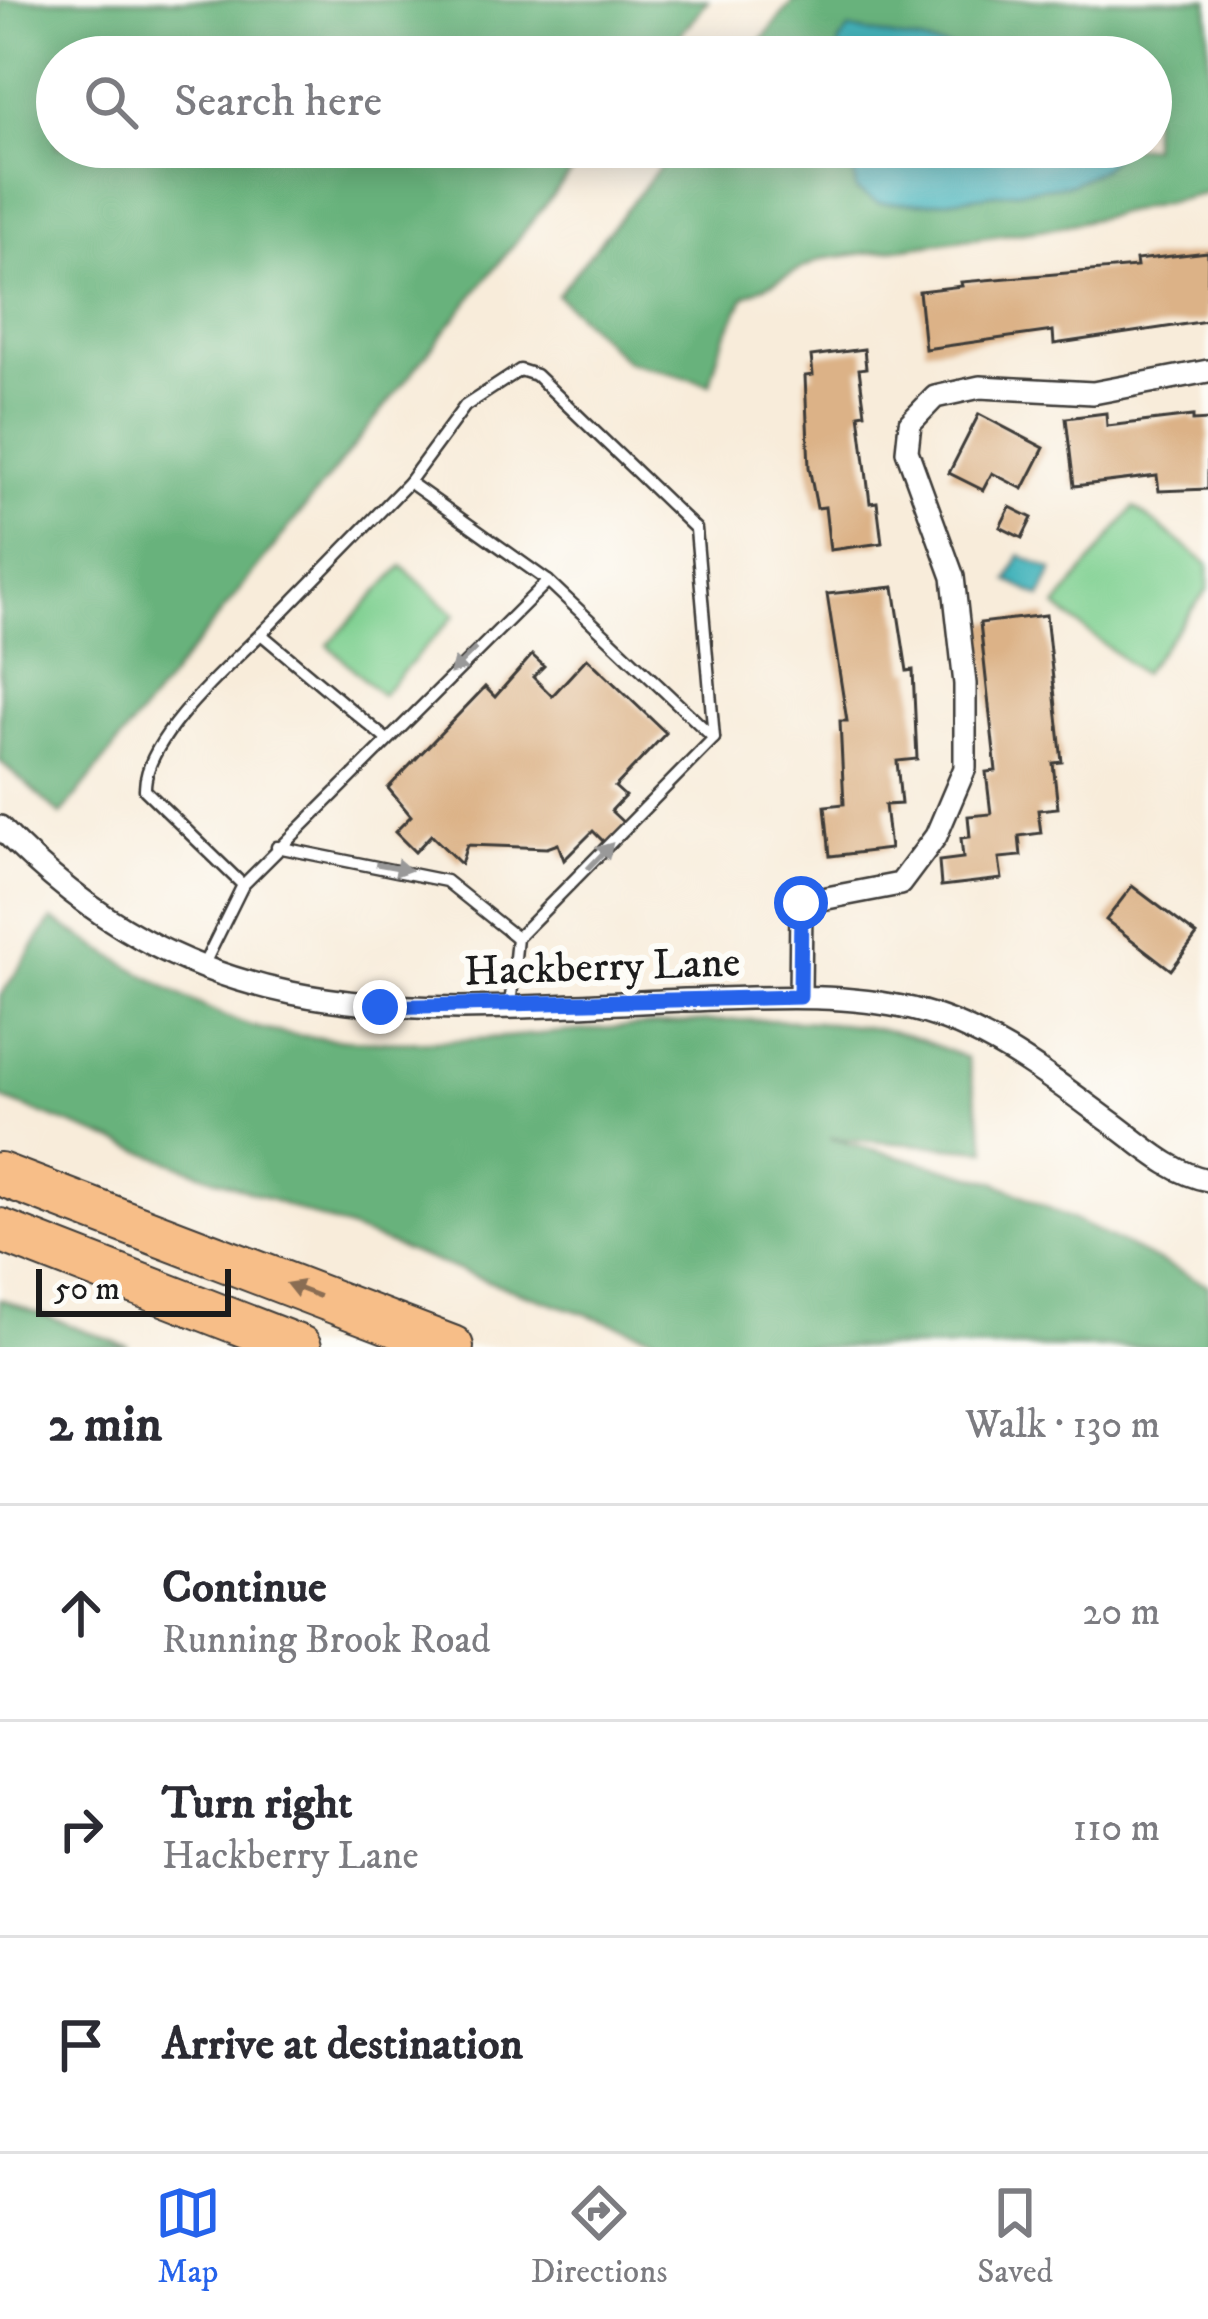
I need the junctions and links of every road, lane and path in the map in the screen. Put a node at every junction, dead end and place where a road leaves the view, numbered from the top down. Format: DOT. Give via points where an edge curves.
graph roads {
  1 [pos="1208,370"];
  2 [pos="409,482"];
  3 [pos="548,581"];
  4 [pos="261,634"];
  5 [pos="714,738"];
  6 [pos="386,739"];
  7 [pos="0,827"];
  8 [pos="278,848"];
  9 [pos="243,885"];
  10 [pos="517,938"];
  11 [pos="203,968"];
  12 [pos="800,997"];
  13 [pos="510,1007"];
  14 [pos="0,1174"];
  15 [pos="1208,1180"];
  16 [pos="0,1230"];
  17 [pos="300,1347"];
  18 [pos="452,1347"];
  1 -- 12 [label="street" via="1093,393 980,387 935,397 910,422 907,451 952,577 965,768 936,836 900,884 801,903"];
  2 -- 3 [label="lane"];
  2 -- 4 [label="lane"];
  2 -- 5 [label="lane" via="465,406 520,370 536,375 696,530"];
  3 -- 5 [label="lane"];
  3 -- 6 [label="lane, one-way"];
  4 -- 6 [label="lane"];
  4 -- 9 [label="lane" via="210,682 144,768 145,790"];
  10 -- 5 [label="lane, one-way"];
  6 -- 8 [label="lane"];
  7 -- 11 [label="street, Hackberry Lane" via="64,887"];
  8 -- 9 [label="lane"];
  8 -- 10 [label="lane, one-way" via="446,880"];
  9 -- 11 [label="lane"];
  10 -- 13 [label="lane"];
  11 -- 13 [label="street, Hackberry Lane" via="322,1002"];
  12 -- 13 [label="street, Hackberry Lane"];
  12 -- 15 [label="street, Hackberry Lane" via="882,1003 950,1021 1040,1070 1180,1172"];
  18 -- 14 [label="highway, one-way"];
  16 -- 17 [label="highway"];
}
